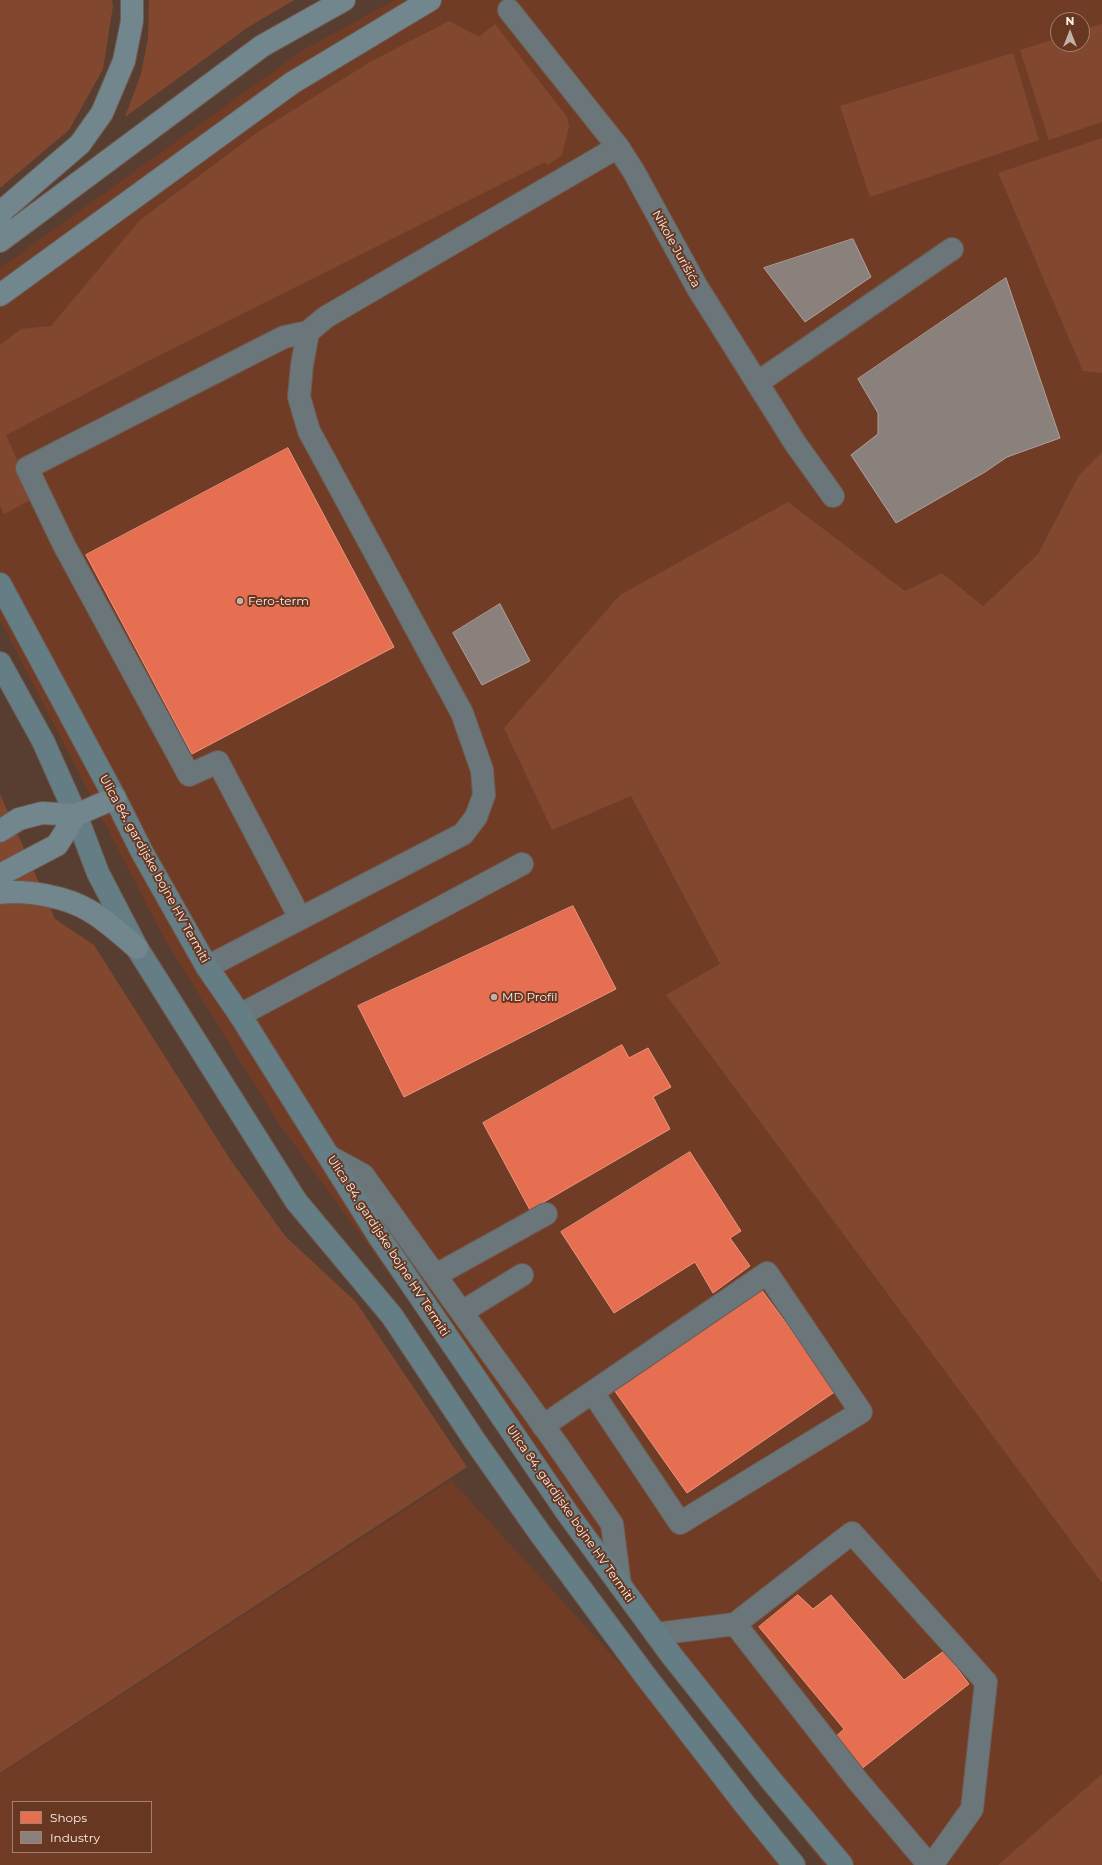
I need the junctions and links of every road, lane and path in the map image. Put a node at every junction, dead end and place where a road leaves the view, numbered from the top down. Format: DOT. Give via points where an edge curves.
graph roads {
  1 [pos="132,0"];
  2 [pos="344,0"];
  3 [pos="430,0"];
  4 [pos="509,10"];
  5 [pos="618,147"];
  6 [pos="0,216"];
  7 [pos="0,241"];
  8 [pos="952,249"];
  9 [pos="7,290"];
  10 [pos="308,332"];
  11 [pos="757,383"];
  12 [pos="833,496"];
  13 [pos="0,584"];
  14 [pos="0,663"];
  15 [pos="115,798"];
  16 [pos="76,815"];
  17 [pos="0,831"];
  18 [pos="522,864"];
  19 [pos="0,875"];
  20 [pos="0,893"];
  21 [pos="300,918"];
  22 [pos="137,948"];
  23 [pos="207,967"];
  24 [pos="240,1015"];
  25 [pos="330,1157"];
  26 [pos="546,1214"];
  27 [pos="436,1275"];
  28 [pos="522,1275"];
  29 [pos="462,1312"];
  30 [pos="593,1393"];
  31 [pos="543,1426"];
  32 [pos="620,1585"];
  33 [pos="735,1624"];
  34 [pos="656,1634"];
  35 [pos="794,1865"];
  36 [pos="842,1865"];
  37 [pos="929,1865"];
  38 [pos="932,1865"];
  1 -- 6 [label="highway" via="132,21 124,60 102,113 80,144 1,212"];
  2 -- 7 [label="highway" via="262,46"];
  3 -- 9 [label="highway" via="292,83"];
  4 -- 5 [label="street, Nikole Jurišića"];
  5 -- 10 [label="street" via="326,317"];
  5 -- 11 [label="street, Nikole Jurišića" via="697,287"];
  8 -- 11 [label="street"];
  10 -- 21 [label="street" via="299,397 309,431 462,713 482,770 484,795 476,817 464,834"];
  10 -- 21 [label="street" via="284,336 27,468 64,545 189,775 218,762"];
  11 -- 12 [label="street, Nikole Jurišića"];
  13 -- 15 [label="main road, Ulica 84. gardijske bojne HV Termiti"];
  14 -- 16 [label="main road" via="43,741"];
  15 -- 16 [label="highway"];
  15 -- 23 [label="main road, Ulica 84. gardijske bojne HV Termiti" via="142,852"];
  16 -- 17 [label="highway" via="42,813 19,819"];
  16 -- 19 [label="highway" via="57,845"];
  16 -- 22 [label="main road" via="98,873"];
  18 -- 24 [label="street"];
  20 -- 22 [label="highway" via="13,891 60,898 90,910"];
  21 -- 23 [label="street"];
  22 -- 35 [label="main road" via="296,1201 392,1316 539,1532 644,1674"];
  23 -- 24 [label="main road, Ulica 84. gardijske bojne HV Termiti"];
  24 -- 25 [label="main road, Ulica 84. gardijske bojne HV Termiti"];
  25 -- 27 [label="street" via="363,1175"];
  25 -- 32 [label="main road, Ulica 84. gardijske bojne HV Termiti" via="378,1235 504,1421"];
  26 -- 27 [label="street"];
  27 -- 29 [label="street"];
  28 -- 29 [label="street"];
  29 -- 31 [label="street"];
  30 -- 30 [label="street" via="767,1273 860,1412 680,1523"];
  30 -- 31 [label="street"];
  31 -- 32 [label="street" via="612,1524"];
  32 -- 34 [label="main road, Ulica 84. gardijske bojne HV Termiti"];
  33 -- 34 [label="street"];
  33 -- 37 [label="street" via="857,1780"];
  33 -- 38 [label="street" via="852,1533 986,1682 972,1809"];
  34 -- 36 [label="main road, Ulica 84. gardijske bojne HV Termiti"];
}
